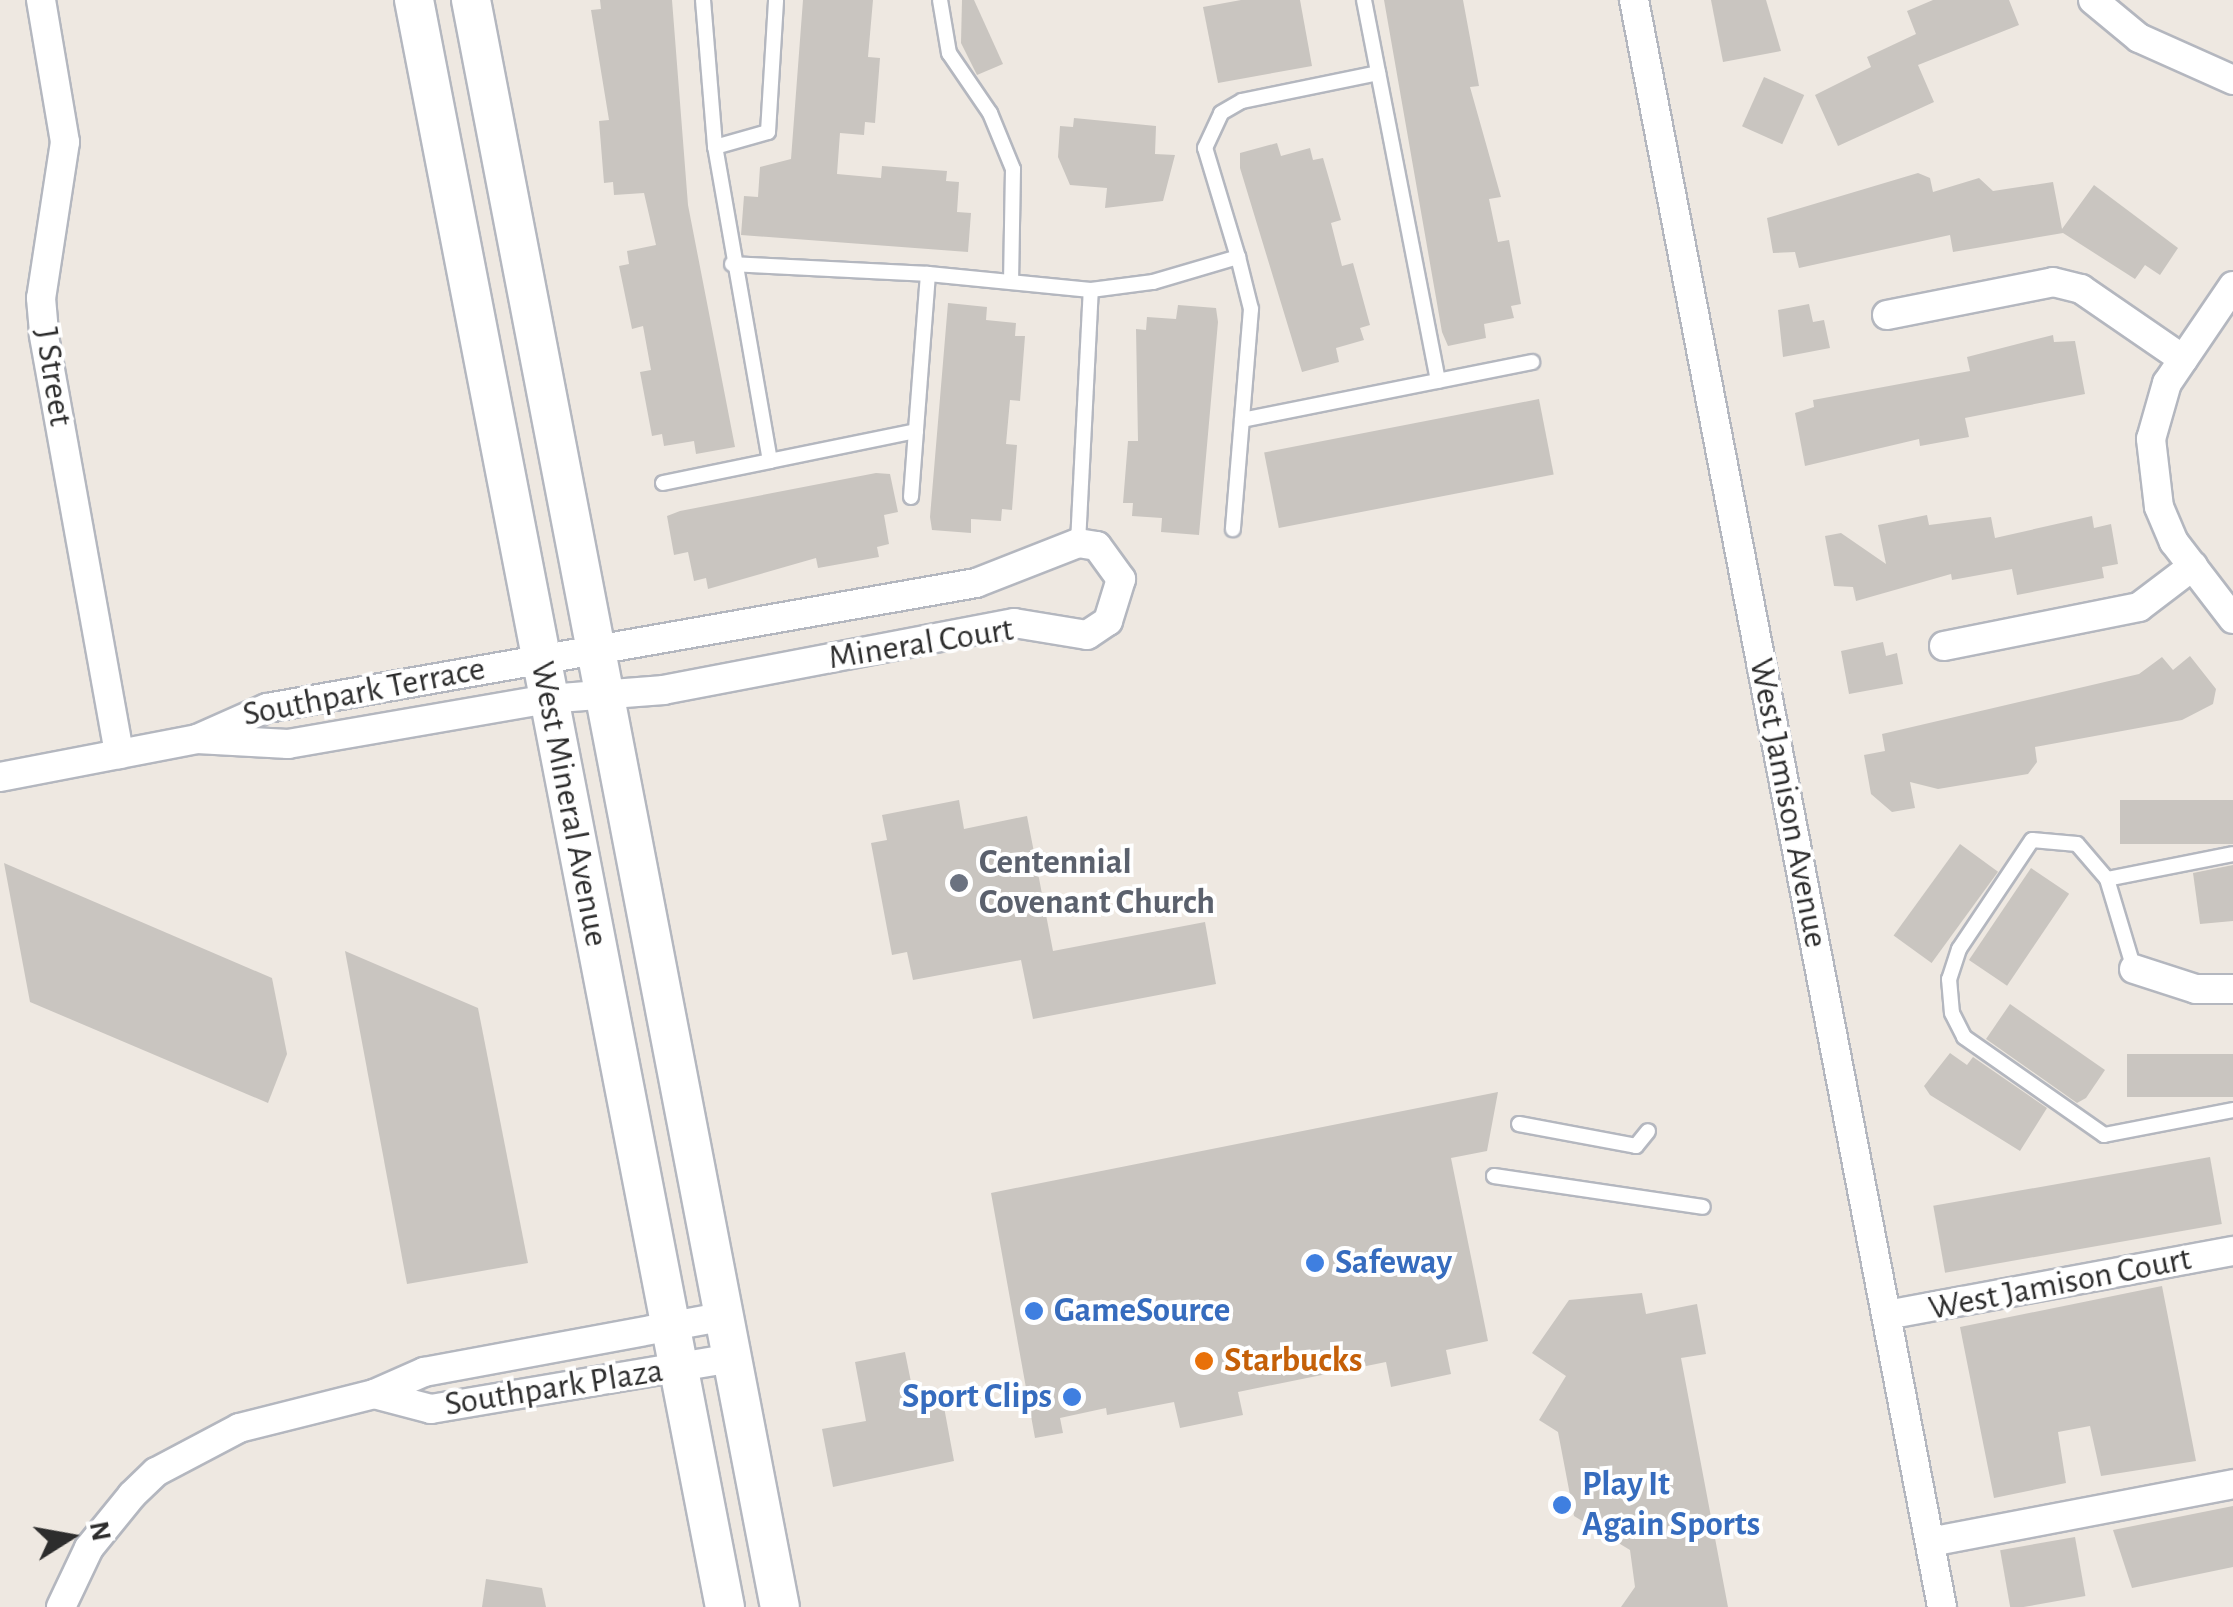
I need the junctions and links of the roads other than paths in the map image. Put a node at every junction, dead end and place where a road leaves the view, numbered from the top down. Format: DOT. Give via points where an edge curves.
graph roads {
  1 [pos="42,0"];
  2 [pos="414,0"];
  3 [pos="470,0"];
  4 [pos="703,0"];
  5 [pos="776,0"];
  6 [pos="940,0"];
  7 [pos="1364,0"];
  8 [pos="1634,0"];
  9 [pos="2093,0"];
  10 [pos="1378,73"];
  11 [pos="2233,80"];
  12 [pos="715,147"];
  13 [pos="1238,257"];
  14 [pos="732,264"];
  15 [pos="928,274"];
  16 [pos="1011,282"];
  17 [pos="2233,286"];
  18 [pos="1090,290"];
  19 [pos="1887,315"];
  20 [pos="2183,359"];
  21 [pos="1532,362"];
  22 [pos="1438,381"];
  23 [pos="1242,420"];
  24 [pos="916,431"];
  25 [pos="770,461"];
  26 [pos="663,483"];
  27 [pos="911,497"];
  28 [pos="1233,528"];
  29 [pos="1078,543"];
  30 [pos="2193,566"];
  31 [pos="2233,619"];
  32 [pos="1944,646"];
  33 [pos="596,649"];
  34 [pos="540,656"];
  35 [pos="605,694"];
  36 [pos="548,699"];
  37 [pos="197,739"];
  38 [pos="119,754"];
  39 [pos="0,777"];
  40 [pos="2233,854"];
  41 [pos="2107,879"];
  42 [pos="2134,969"];
  43 [pos="2233,989"];
  44 [pos="2233,1110"];
  45 [pos="1519,1124"];
  46 [pos="1648,1131"];
  47 [pos="1494,1176"];
  48 [pos="1703,1207"];
  49 [pos="2233,1251"];
  50 [pos="725,1316"];
  51 [pos="1887,1316"];
  52 [pos="673,1326"];
  53 [pos="734,1358"];
  54 [pos="681,1368"];
  55 [pos="374,1394"];
  56 [pos="2233,1484"];
  57 [pos="1930,1542"];
  58 [pos="60,1607"];
  59 [pos="725,1607"];
  60 [pos="780,1607"];
  61 [pos="1942,1607"];
  1 -- 38 [label="street, J Street" via="65,142 43,281 44,336"];
  2 -- 34 [label="main road, West Mineral Avenue"];
  3 -- 33 [label="main road, West Mineral Avenue"];
  4 -- 12 [label="lane"];
  5 -- 12 [label="lane" via="768,132"];
  6 -- 16 [label="lane" via="949,53 990,113 1013,169"];
  7 -- 10 [label="lane"];
  8 -- 51 [label="street, West Jamison Avenue"];
  9 -- 11 [label="street" via="2139,38"];
  10 -- 13 [label="lane" via="1242,101 1220,112 1205,148"];
  10 -- 22 [label="lane"];
  12 -- 14 [label="lane"];
  13 -- 18 [label="lane"];
  13 -- 23 [label="lane" via="1250,309"];
  14 -- 15 [label="lane"];
  14 -- 25 [label="lane"];
  15 -- 16 [label="lane"];
  15 -- 24 [label="lane"];
  16 -- 18 [label="lane"];
  17 -- 20 [label="street"];
  18 -- 29 [label="lane"];
  19 -- 20 [label="street" via="2053,282 2081,289"];
  20 -- 30 [label="street" via="2159,402 2152,474 2174,542"];
  21 -- 22 [label="lane"];
  22 -- 23 [label="lane"];
  23 -- 28 [label="lane"];
  24 -- 25 [label="lane"];
  24 -- 27 [label="lane"];
  25 -- 26 [label="lane"];
  29 -- 33 [label="street, Mineral Court" via="976,583"];
  29 -- 35 [label="street, Mineral Court" via="1098,546 1121,578 1108,621 1087,635 1014,623"];
  30 -- 31 [label="street"];
  30 -- 32 [label="street" via="2139,608"];
  33 -- 34 [label="street, Southpark Terrace"];
  33 -- 35 [label="main road, West Mineral Avenue"];
  34 -- 36 [label="main road, West Mineral Avenue"];
  34 -- 37 [label="street, Southpark Terrace" via="246,712"];
  35 -- 36 [label="street, Mineral Court"];
  35 -- 50 [label="main road, West Mineral Avenue"];
  36 -- 37 [label="street, Southpark Terrace" via="288,744"];
  36 -- 52 [label="main road, West Mineral Avenue"];
  37 -- 38 [label="street, Southpark Terrace"];
  38 -- 39 [label="street, Southpark Terrace"];
  40 -- 41 [label="lane"];
  41 -- 42 [label="lane"];
  41 -- 44 [label="lane" via="2077,844 2032,840 1954,964 1952,1014 1964,1037 2104,1135"];
  42 -- 43 [label="street" via="2196,989"];
  45 -- 46 [label="lane" via="1636,1146"];
  47 -- 48 [label="lane"];
  49 -- 51 [label="street, West Jamison Court"];
  50 -- 52 [label="street, Southpark Plaza"];
  50 -- 53 [label="main road, West Mineral Avenue"];
  51 -- 57 [label="street, West Jamison Avenue"];
  52 -- 54 [label="main road, West Mineral Avenue"];
  52 -- 55 [label="street, Southpark Plaza" via="424,1372"];
  53 -- 54 [label="street, Southpark Plaza"];
  53 -- 60 [label="main road, West Mineral Avenue"];
  54 -- 55 [label="street, Southpark Plaza" via="431,1409"];
  54 -- 59 [label="main road, West Mineral Avenue"];
  55 -- 58 [label="street, Southpark Plaza" via="239,1428 156,1472 110,1518"];
  56 -- 57 [label="street"];
  57 -- 61 [label="street, West Jamison Avenue"];
}
